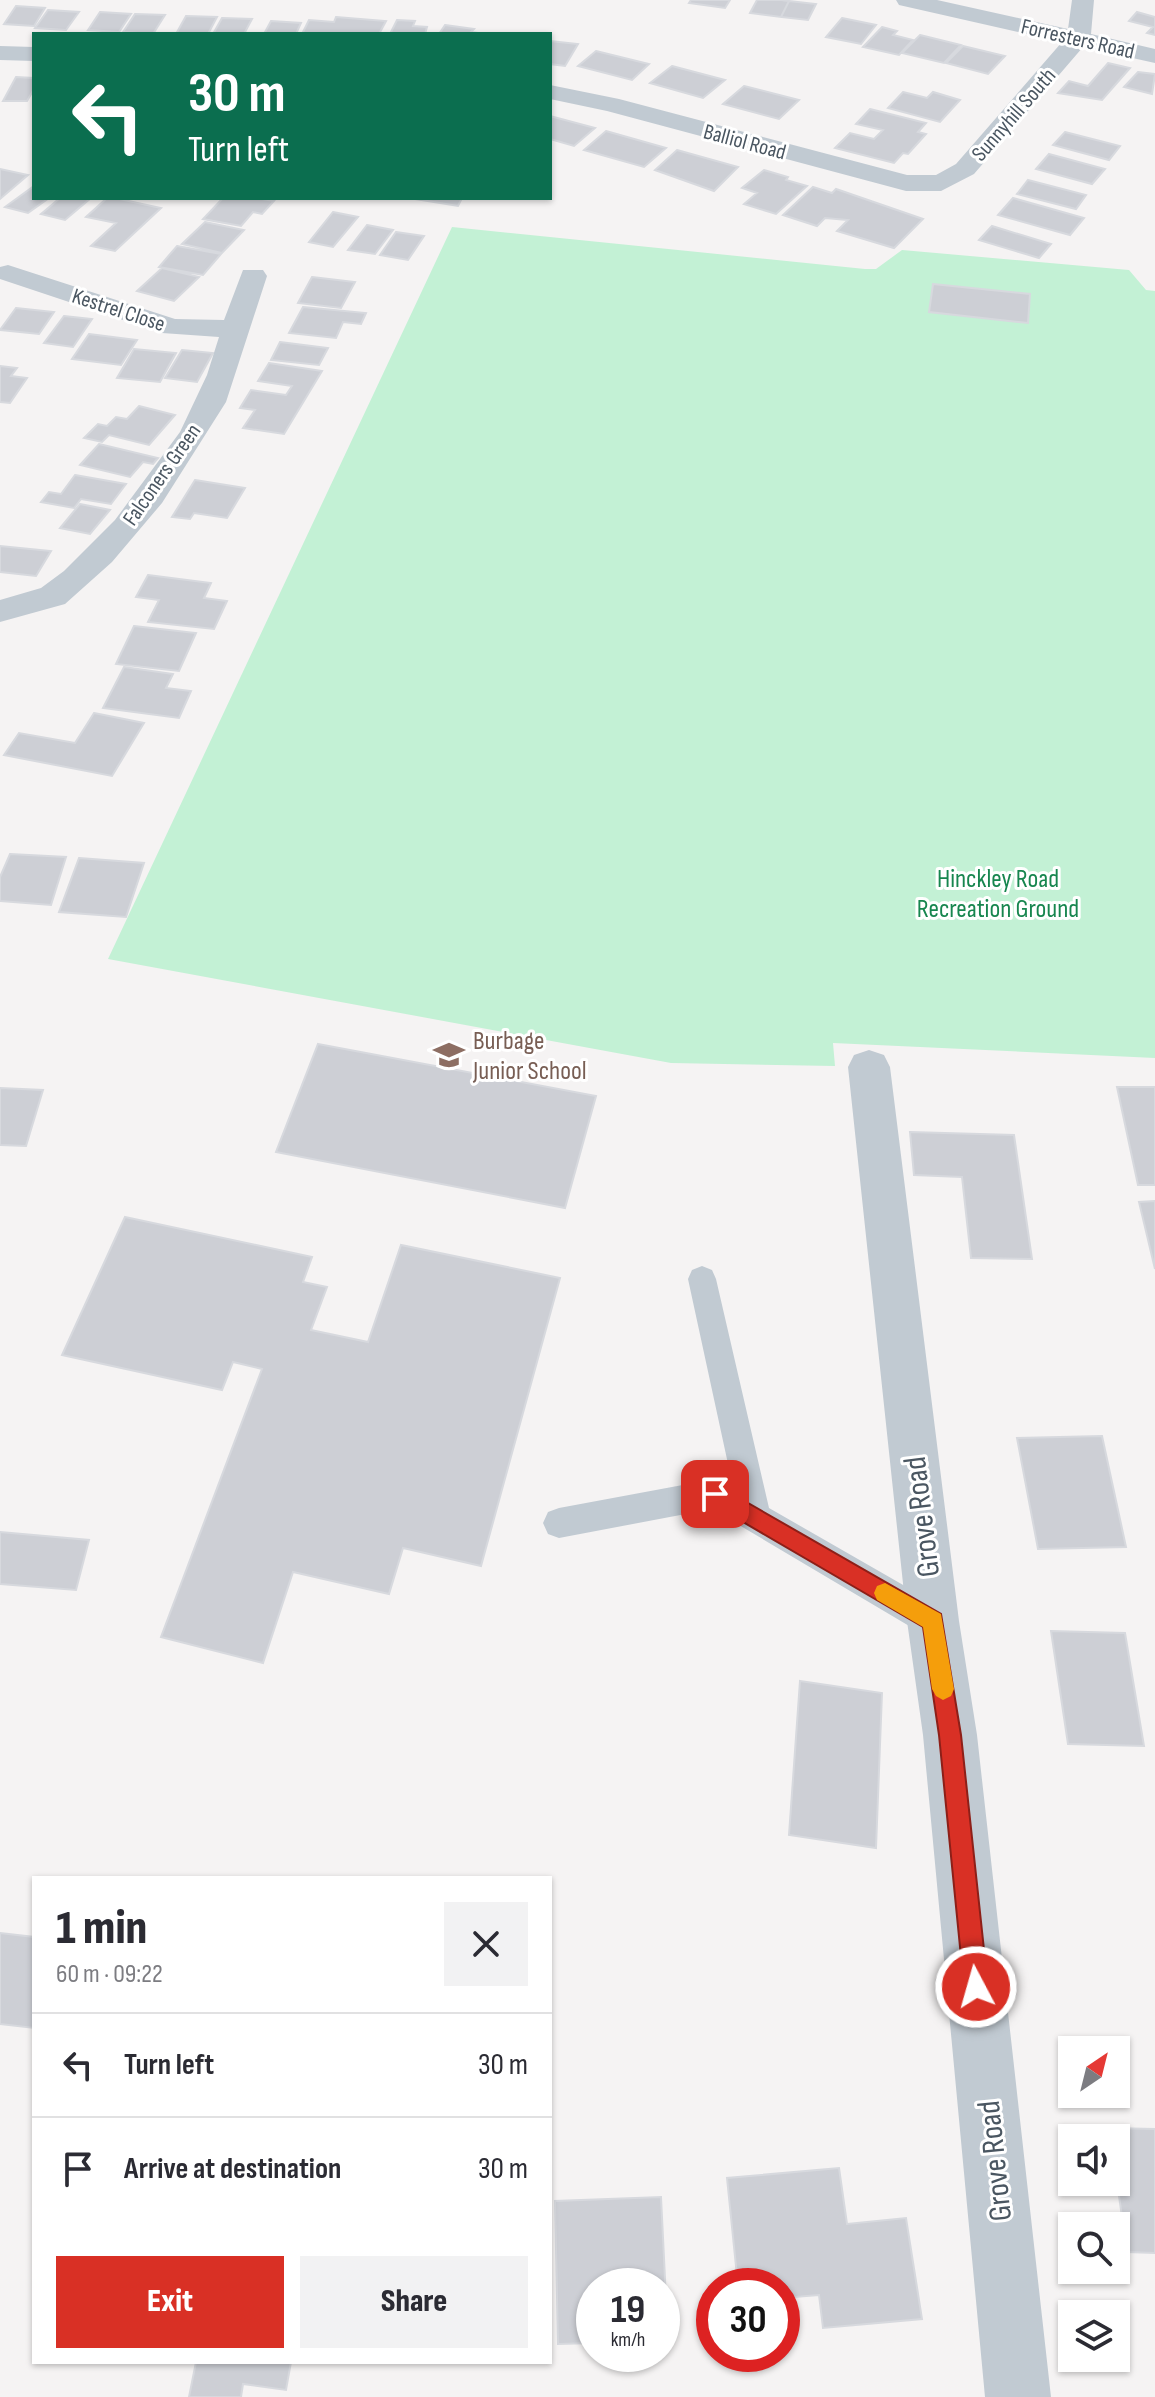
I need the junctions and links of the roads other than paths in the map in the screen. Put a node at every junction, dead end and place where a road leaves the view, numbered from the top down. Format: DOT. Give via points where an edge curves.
graph roads {
  1 [pos="907,0"];
  2 [pos="1083,0"];
  3 [pos="1079,37"];
  4 [pos="0,53"];
  5 [pos="32,54"];
  6 [pos="1155,56"];
  7 [pos="552,92"];
  8 [pos="941,183"];
  9 [pos="26,250"];
  10 [pos="4,276"];
  11 [pos="253,276"];
  12 [pos="233,329"];
  13 [pos="0,611"];
  14 [pos="869,1067"];
  15 [pos="702,1279"];
  16 [pos="755,1517"];
  17 [pos="559,1523"];
  18 [pos="933,1621"];
  19 [pos="1018,2397"];
  1 -- 3 [label="street, Forresters Road"];
  2 -- 3 [label="street"];
  3 -- 6 [label="street, Forresters Road"];
  3 -- 8 [label="street, Sunnyhill South" via="965,169"];
  4 -- 5 [label="street"];
  7 -- 8 [label="street, Balliol Road" via="906,183"];
  9 -- 10 [label="street, Kestrel Close"];
  10 -- 12 [label="street, Kestrel Close" via="172,327"];
  11 -- 12 [label="street, Falconers Green"];
  12 -- 13 [label="street, Falconers Green" via="222,377 195,430 104,552 51,598"];
  14 -- 18 [label="street, Grove Road"];
  15 -- 16 [label="lane"];
  16 -- 17 [label="lane" via="715,1494"];
  16 -- 18 [label="lane"];
  18 -- 19 [label="street, Grove Road" via="950,1735"];
}
